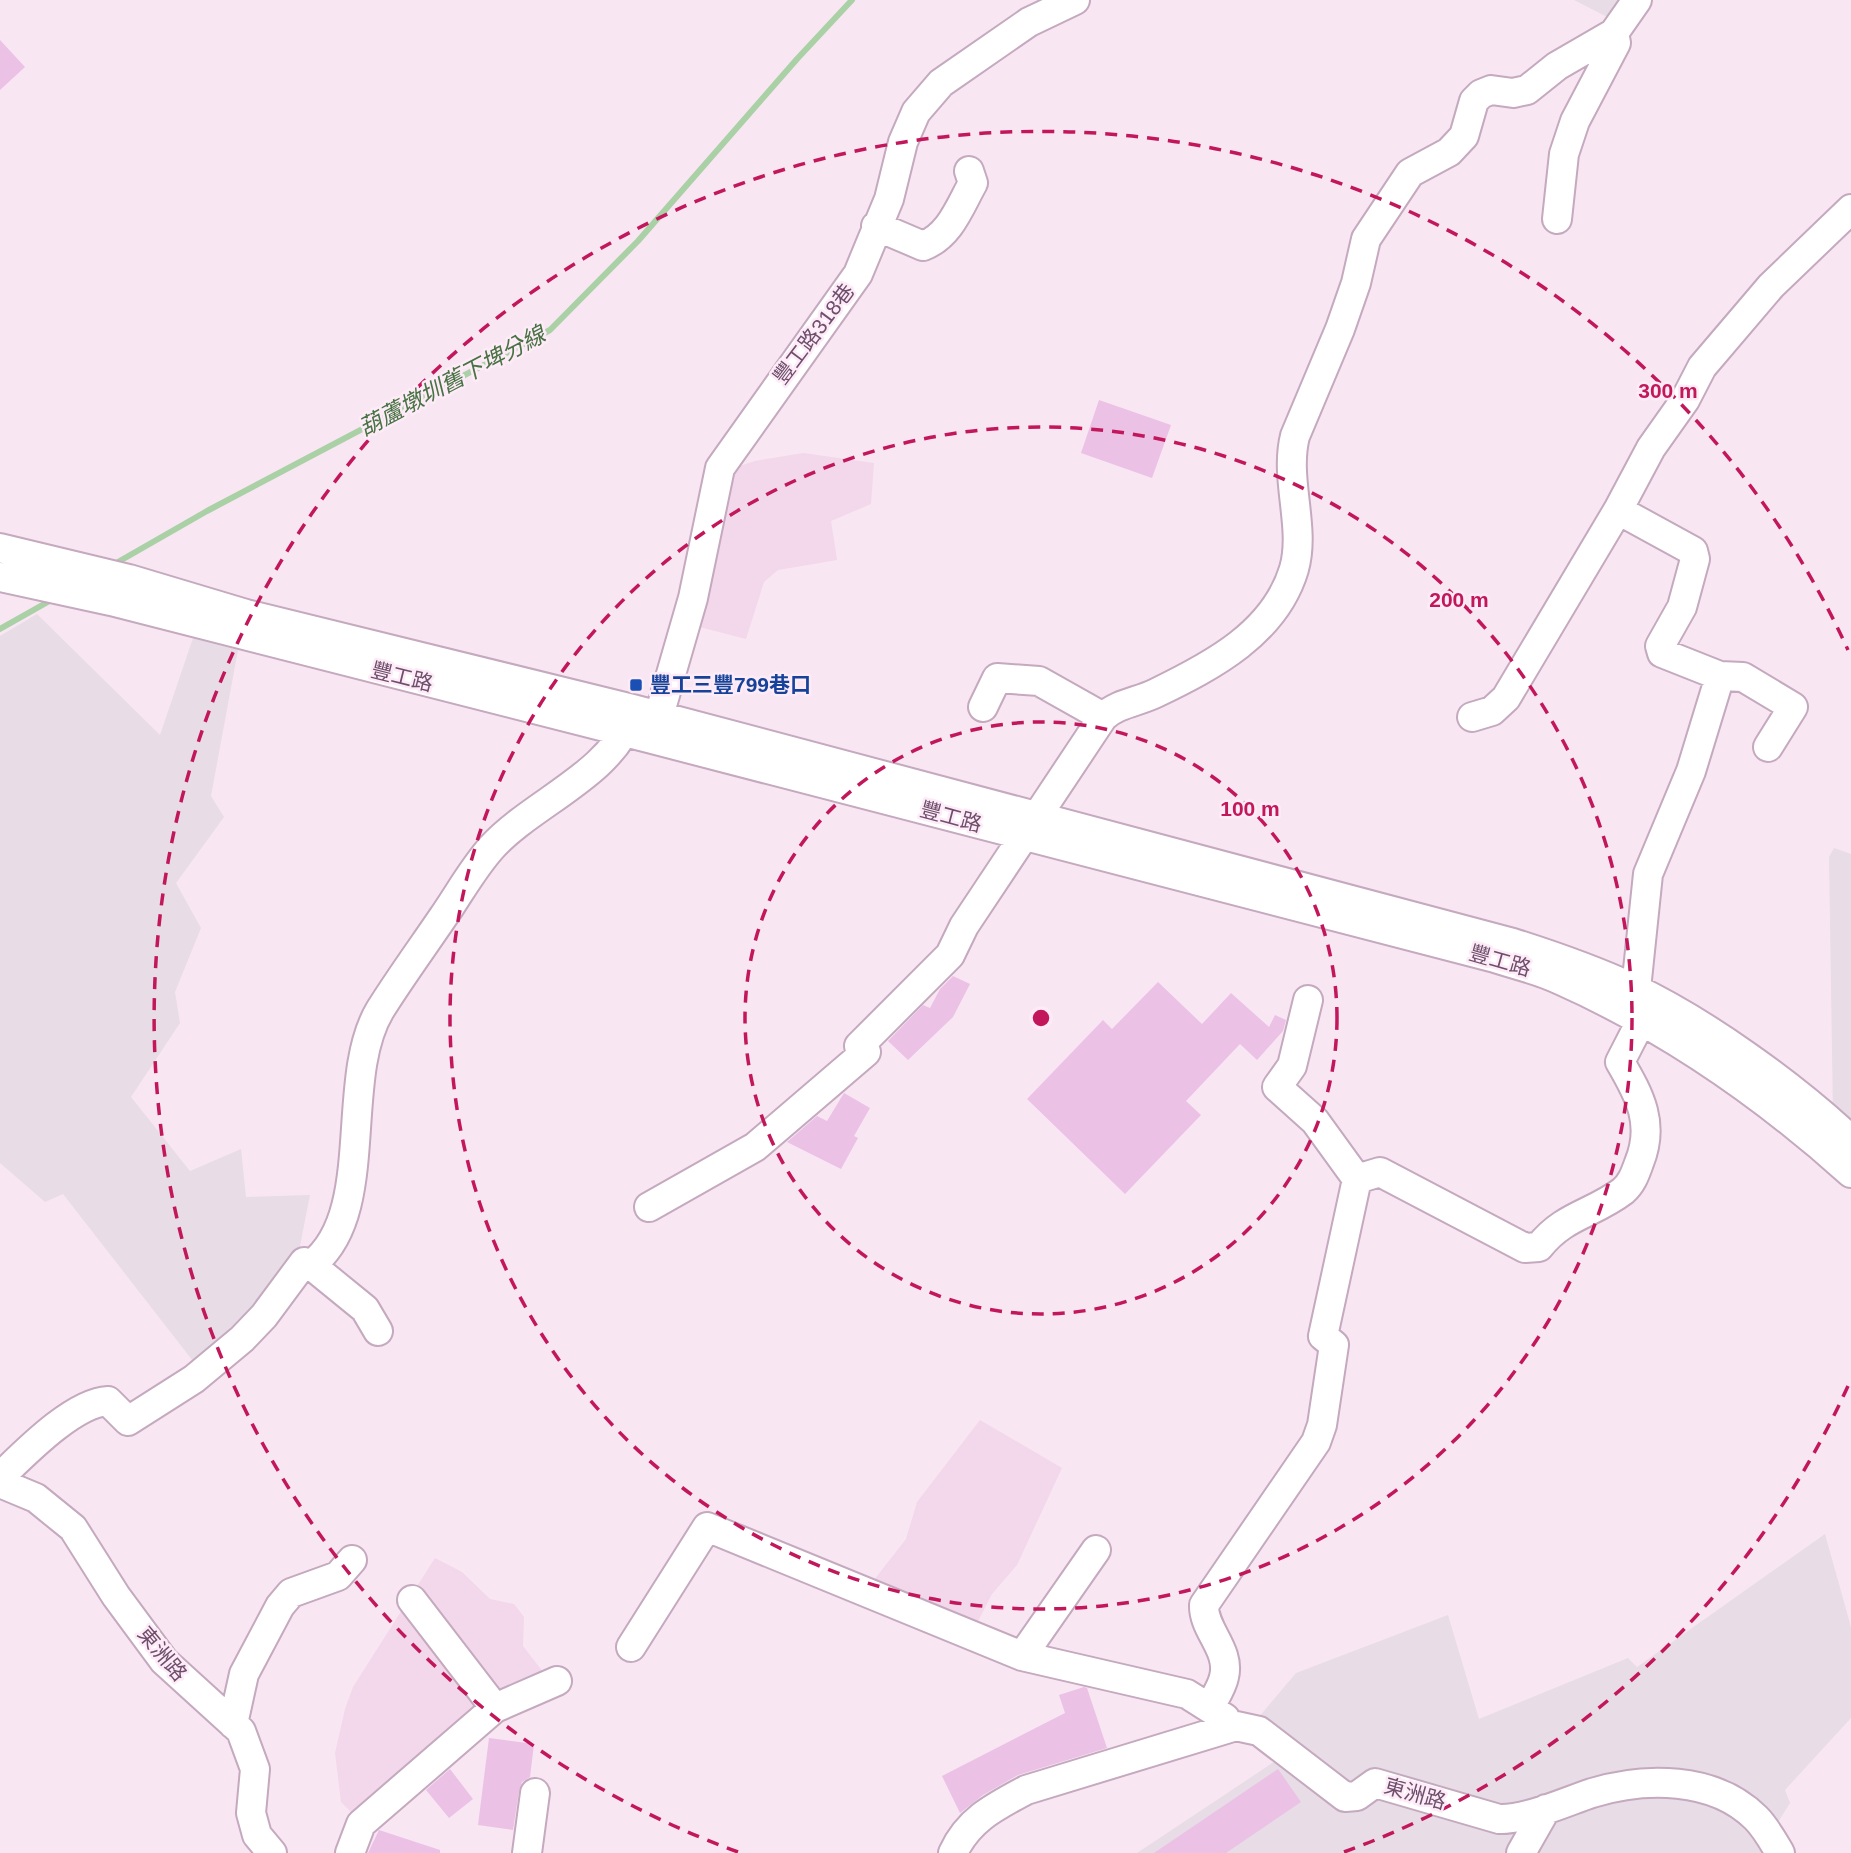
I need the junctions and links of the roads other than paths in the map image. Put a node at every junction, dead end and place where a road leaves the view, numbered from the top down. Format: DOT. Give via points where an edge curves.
graph roads {
  1 [pos="1075,0"];
  2 [pos="1637,0"];
  3 [pos="1614,33"];
  4 [pos="969,171"];
  5 [pos="1851,209"];
  6 [pos="1557,219"];
  7 [pos="876,226"];
  8 [pos="1618,510"];
  9 [pos="0,548"];
  10 [pos="0,577"];
  11 [pos="1720,676"];
  12 [pos="983,706"];
  13 [pos="1103,717"];
  14 [pos="1472,717"];
  15 [pos="642,724"];
  16 [pos="1768,747"];
  17 [pos="1031,826"];
  18 [pos="1636,989"];
  19 [pos="1308,1000"];
  20 [pos="1641,1021"];
  21 [pos="1851,1140"];
  22 [pos="1851,1174"];
  23 [pos="1357,1179"];
  24 [pos="649,1207"];
  25 [pos="311,1265"];
  26 [pos="378,1331"];
  27 [pos="0,1477"];
  28 [pos="0,1483"];
  29 [pos="1096,1550"];
  30 [pos="352,1560"];
  31 [pos="412,1600"];
  32 [pos="631,1647"];
  33 [pos="1022,1656"];
  34 [pos="557,1681"];
  35 [pos="1210,1707"];
  36 [pos="495,1708"];
  37 [pos="233,1724"];
  38 [pos="1236,1727"];
  39 [pos="535,1793"];
  40 [pos="1546,1809"];
  41 [pos="272,1853"];
  42 [pos="350,1853"];
  43 [pos="527,1853"];
  44 [pos="953,1853"];
  45 [pos="1521,1853"];
  46 [pos="1780,1853"];
  1 -- 7 [label="street, 豐工路318巷" via="1029,22 928,97 908,127"];
  2 -- 3 [label="street"];
  3 -- 6 [label="street" via="1616,43 1575,121 1564,154"];
  3 -- 13 [label="street" via="1557,66 1527,90 1481,94 1474,101 1464,136 1449,152 1419,166 1404,182 1366,239 1340,329 1296,436 1292,464 1296,552 1278,603 1265,624 1241,643 1190,676 1116,707"];
  4 -- 7 [label="street" via="974,183 947,229 933,242 923,246"];
  5 -- 8 [label="street" via="1771,286 1702,367"];
  7 -- 15 [label="street, 豐工路318巷" via="858,274 841,302 787,369 720,468 693,598"];
  8 -- 11 [label="street" via="1693,551 1695,559 1682,607 1660,646 1662,653"];
  8 -- 14 [label="street" via="1506,698 1492,711"];
  9 -- 15 [label="street, 豐工路" via="129,579"];
  10 -- 15 [label="street, 豐工路"];
  11 -- 16 [label="street" via="1743,677 1793,707"];
  11 -- 18 [label="street" via="1692,771 1648,874"];
  12 -- 13 [label="street" via="997,678 1039,681"];
  13 -- 17 [label="street"];
  15 -- 17 [label="street, 豐工路"];
  15 -- 25 [label="street" via="493,846 379,1012 364,1058 344,1219 333,1243"];
  17 -- 18 [label="street, 豐工路" via="1513,943"];
  17 -- 20 [label="street, 豐工路" via="1495,958 1559,979"];
  17 -- 24 [label="street" via="950,954 859,1046 866,1052 755,1147"];
  18 -- 20 [label="street"];
  18 -- 21 [label="street, 豐工路" via="1726,1043 1816,1107"];
  19 -- 23 [label="street" via="1292,1066 1278,1087 1315,1121"];
  20 -- 22 [label="street, 豐工路" via="1709,1060 1805,1132"];
  20 -- 23 [label="street" via="1620,1062 1640,1095 1647,1121 1643,1154 1632,1181 1553,1229 1539,1247 1525,1248 1506,1240 1380,1172"];
  23 -- 35 [label="street" via="1323,1335 1334,1345 1322,1426 1316,1442 1204,1605 1203,1616 1224,1659 1225,1676"];
  25 -- 26 [label="street" via="365,1309"];
  25 -- 27 [label="street" via="304,1262 254,1328 194,1379 128,1421 108,1401 95,1402 33,1446"];
  28 -- 37 [label="street, 東洲路" via="36,1498 73,1528 164,1661"];
  29 -- 33 [label="street"];
  30 -- 37 [label="street" via="338,1576 291,1592 280,1606 244,1674"];
  31 -- 36 [label="street"];
  32 -- 33 [label="street" via="707,1527"];
  33 -- 35 [label="street" via="1187,1694"];
  34 -- 36 [label="street"];
  35 -- 38 [label="street"];
  36 -- 42 [label="street" via="360,1824"];
  37 -- 41 [label="street, 東洲路" via="252,1756 256,1784 251,1813 257,1835"];
  38 -- 40 [label="street, 東洲路" via="1259,1731 1345,1797 1357,1796 1375,1783 1499,1819"];
  38 -- 44 [label="street" via="1026,1790 963,1831"];
  39 -- 43 [label="street"];
  40 -- 45 [label="street"];
  40 -- 46 [label="street, 東洲路" via="1636,1784 1697,1787 1744,1808"];
}
